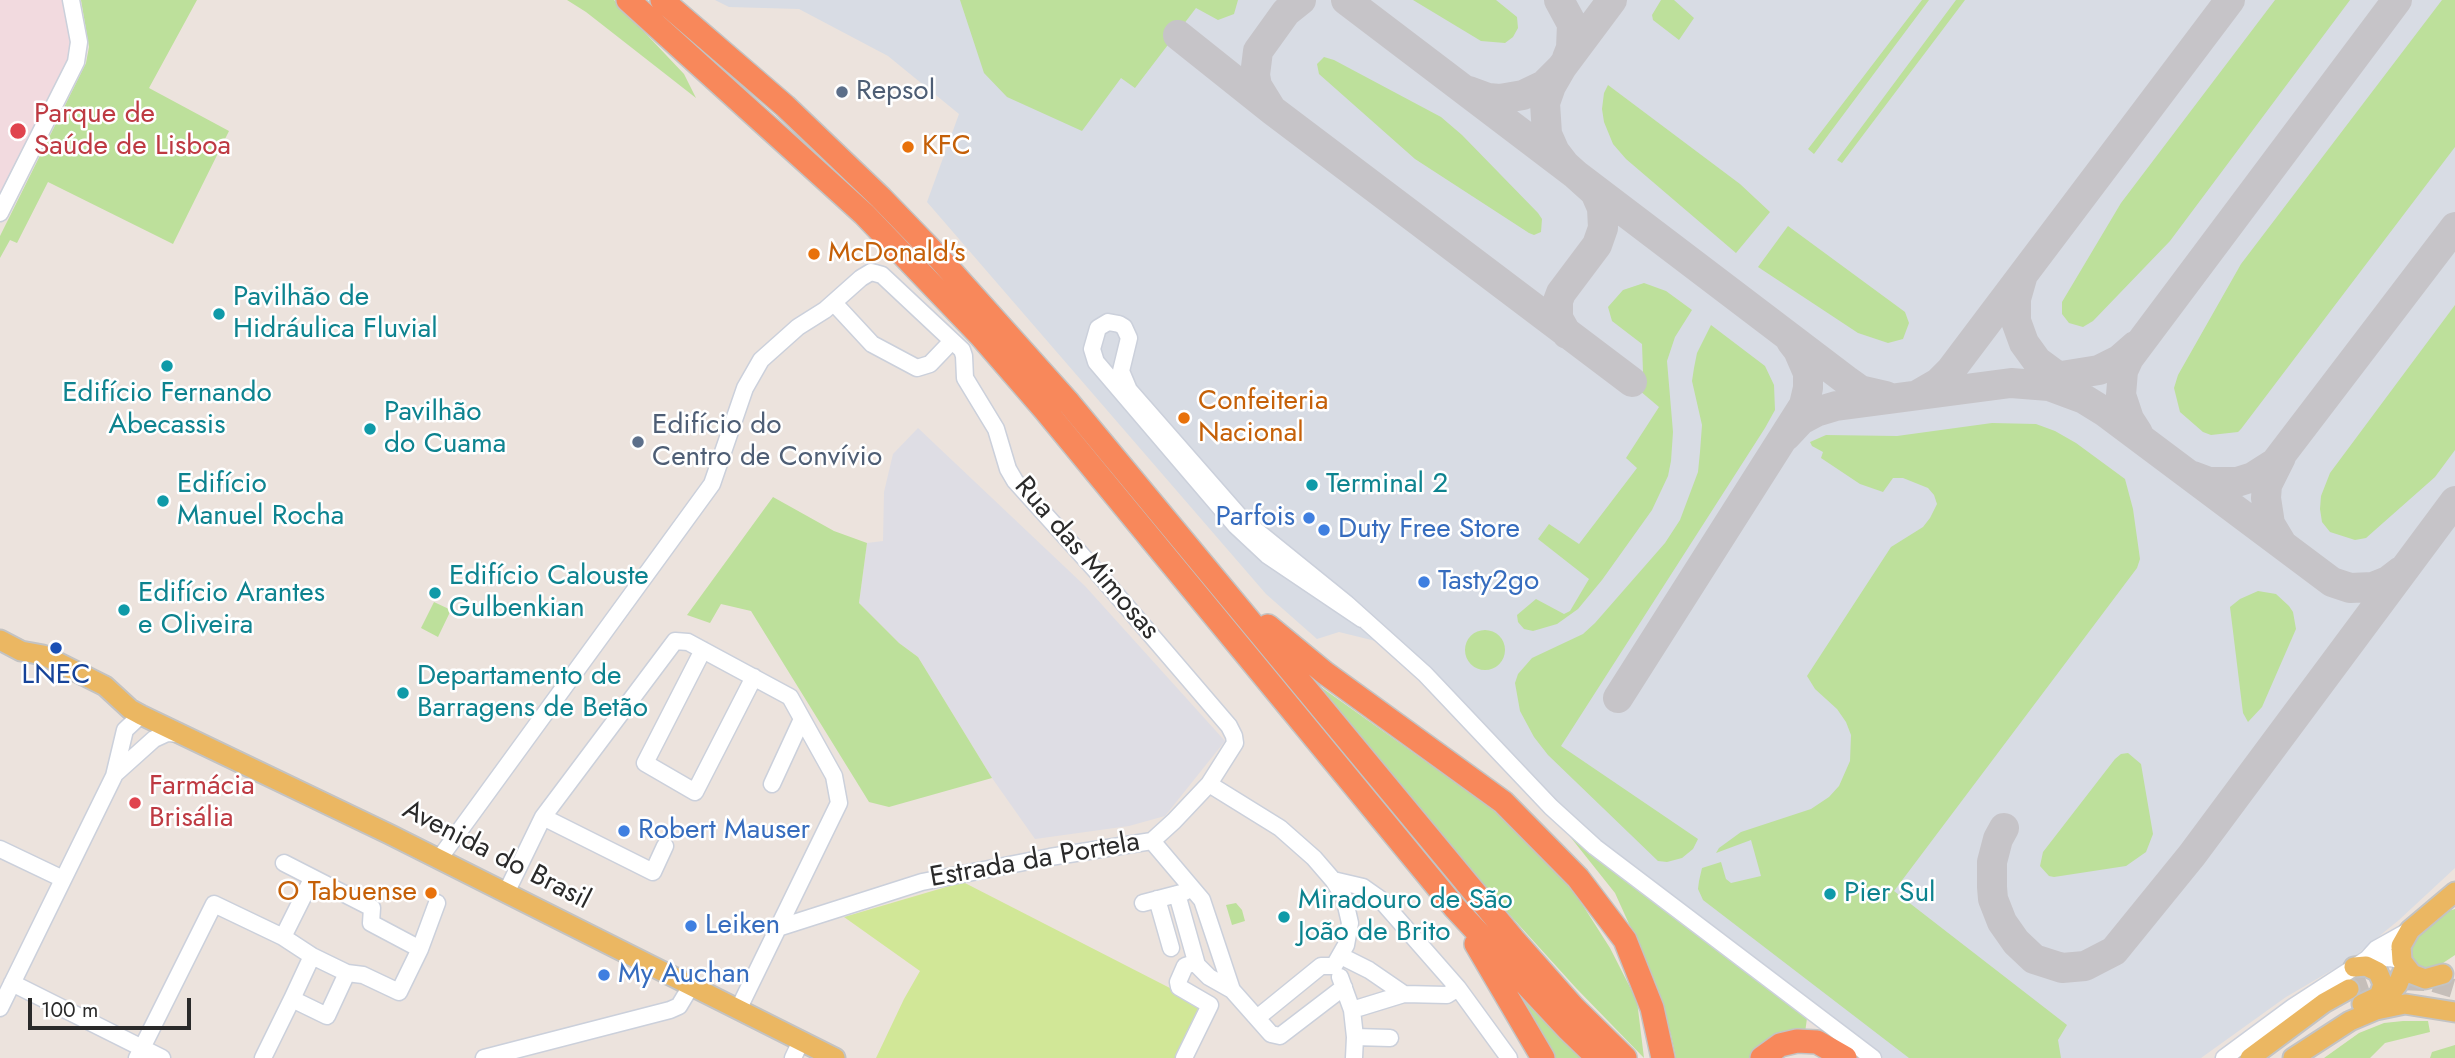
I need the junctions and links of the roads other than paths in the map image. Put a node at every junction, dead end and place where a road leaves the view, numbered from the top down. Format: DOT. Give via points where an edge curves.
graph roads {
  1 [pos="71,0"];
  2 [pos="628,0"];
  3 [pos="662,0"];
  4 [pos="0,214"];
  5 [pos="834,303"];
  6 [pos="1094,340"];
  7 [pos="952,341"];
  8 [pos="1126,349"];
  9 [pos="1228,592"];
  10 [pos="1362,619"];
  11 [pos="0,640"];
  12 [pos="703,650"];
  13 [pos="754,677"];
  14 [pos="136,712"];
  15 [pos="802,719"];
  16 [pos="1229,726"];
  17 [pos="184,736"];
  18 [pos="125,764"];
  19 [pos="114,776"];
  20 [pos="772,784"];
  21 [pos="1209,784"];
  22 [pos="543,817"];
  23 [pos="1152,841"];
  24 [pos="665,846"];
  25 [pos="0,849"];
  26 [pos="439,859"];
  27 [pos="284,863"];
  28 [pos="63,879"];
  29 [pos="312,879"];
  30 [pos="1333,880"];
  31 [pos="1195,889"];
  32 [pos="506,893"];
  33 [pos="1177,894"];
  34 [pos="2451,898"];
  35 [pos="437,903"];
  36 [pos="1455,908"];
  37 [pos="778,928"];
  38 [pos="2410,930"];
  39 [pos="283,937"];
  40 [pos="1171,948"];
  41 [pos="420,949"];
  42 [pos="312,956"];
  43 [pos="1337,961"];
  44 [pos="2360,963"];
  45 [pos="2403,963"];
  46 [pos="1197,965"];
  47 [pos="2449,970"];
  48 [pos="348,973"];
  49 [pos="12,984"];
  50 [pos="691,986"];
  51 [pos="1344,986"];
  52 [pos="1458,988"];
  53 [pos="2349,989"];
  54 [pos="1233,990"];
  55 [pos="1404,994"];
  56 [pos="292,999"];
  57 [pos="2378,1004"];
  58 [pos="0,1008"];
  59 [pos="738,1010"];
  60 [pos="1352,1010"];
  61 [pos="2455,1012"];
  62 [pos="1257,1018"];
  63 [pos="1355,1037"];
  64 [pos="1390,1038"];
  65 [pos="797,1049"];
  66 [pos="139,1053"];
  67 [pos="162,1058"];
  68 [pos="263,1058"];
  69 [pos="484,1058"];
  70 [pos="835,1058"];
  71 [pos="1184,1058"];
  72 [pos="1354,1058"];
  73 [pos="1509,1058"];
  74 [pos="1543,1058"];
  75 [pos="1598,1058"];
  76 [pos="1625,1058"];
  77 [pos="1663,1058"];
  78 [pos="1762,1058"];
  79 [pos="1845,1058"];
  80 [pos="1873,1058"];
  81 [pos="2224,1058"];
  82 [pos="2250,1058"];
  83 [pos="2276,1058"];
  84 [pos="2293,1058"];
  1 -- 4 [label="street" via="79,42 76,62"];
  2 -- 36 [label="highway" via="864,214 980,335"];
  3 -- 9 [label="highway" via="777,99 940,259 1069,402"];
  5 -- 7 [label="street" via="872,344 917,368 930,365"];
  5 -- 7 [label="street, Rua das Mimosas" via="871,272 882,275"];
  5 -- 26 [label="street" via="761,360 745,388 712,484"];
  6 -- 8 [label="street" via="1107,356 1118,356"];
  6 -- 8 [label="street" via="1098,328 1114,322 1127,332"];
  6 -- 10 [label="street" via="1092,349 1102,370 1250,540"];
  7 -- 16 [label="street, Rua das Mimosas" via="964,356 965,377 996,429 1015,481"];
  8 -- 10 [label="street" via="1121,371 1138,401 1242,519"];
  9 -- 76 [label="highway" via="1514,940"];
  9 -- 77 [label="highway" via="1325,673 1503,802 1554,852 1625,940 1652,1008"];
  10 -- 80 [label="street" via="1425,674 1595,847"];
  11 -- 14 [label="main road, Avenida do Brasil" via="43,655 105,686"];
  12 -- 13 [label="street"];
  12 -- 13 [label="street" via="645,763 695,792"];
  12 -- 22 [label="street" via="675,641"];
  13 -- 15 [label="street" via="790,697"];
  14 -- 17 [label="main road, Avenida do Brasil"];
  14 -- 18 [label="street" via="141,733"];
  14 -- 19 [label="street" via="125,730"];
  15 -- 20 [label="street"];
  15 -- 37 [label="street" via="834,776 839,803"];
  16 -- 21 [label="street, Estrada da Portela" via="1235,743"];
  17 -- 18 [label="street" via="160,736"];
  17 -- 26 [label="main road, Avenida do Brasil"];
  18 -- 19 [label="street"];
  19 -- 28 [label="street"];
  21 -- 23 [label="street, Estrada da Portela"];
  21 -- 30 [label="street" via="1280,828"];
  22 -- 24 [label="street" via="653,873"];
  22 -- 32 [label="street"];
  23 -- 31 [label="street"];
  23 -- 37 [label="street, Estrada da Portela" via="922,882"];
  25 -- 28 [label="street"];
  26 -- 32 [label="main road, Avenida do Brasil"];
  27 -- 29 [label="street"];
  28 -- 49 [label="street"];
  29 -- 39 [label="street"];
  29 -- 41 [label="street" via="372,908 371,923"];
  30 -- 43 [label="street" via="1344,897 1350,923"];
  30 -- 52 [label="street" via="1363,887 1380,899"];
  31 -- 33 [label="street"];
  31 -- 54 [label="street" via="1208,912"];
  32 -- 50 [label="main road, Avenida do Brasil"];
  33 -- 40 [label="street" via="1150,901"];
  33 -- 46 [label="street"];
  34 -- 38 [label="main road"];
  35 -- 41 [label="street"];
  36 -- 74 [label="highway"];
  36 -- 75 [label="highway"];
  37 -- 59 [label="street"];
  38 -- 44 [label="street"];
  38 -- 45 [label="main road" via="2401,946"];
  39 -- 42 [label="street"];
  39 -- 66 [label="street" via="214,904"];
  41 -- 48 [label="street" via="399,992"];
  42 -- 48 [label="street"];
  42 -- 56 [label="street"];
  43 -- 51 [label="street"];
  43 -- 55 [label="street" via="1369,970"];
  43 -- 62 [label="street" via="1321,966"];
  44 -- 45 [label="street" via="2391,958"];
  44 -- 57 [label="main road" via="2378,972 2383,984"];
  44 -- 81 [label="street"];
  45 -- 47 [label="main road" via="2412,974 2426,979"];
  45 -- 57 [label="main road" via="2398,984"];
  46 -- 54 [label="street"];
  46 -- 71 [label="street" via="1185,966 1178,982 1182,990 1210,1005"];
  47 -- 57 [label="main road" via="2408,998"];
  48 -- 56 [label="street" via="327,1016"];
  49 -- 58 [label="street"];
  49 -- 66 [label="street"];
  50 -- 59 [label="main road, Avenida do Brasil"];
  50 -- 69 [label="street" via="679,1006 670,1010"];
  51 -- 60 [label="street"];
  51 -- 62 [label="street" via="1277,1037"];
  52 -- 55 [label="street" via="1447,995"];
  52 -- 73 [label="street"];
  53 -- 82 [label="main road"];
  54 -- 62 [label="street"];
  55 -- 60 [label="street"];
  56 -- 68 [label="street"];
  57 -- 61 [label="main road"];
  57 -- 83 [label="main road" via="2344,1012"];
  57 -- 84 [label="main road"];
  59 -- 65 [label="main road, Avenida do Brasil"];
  60 -- 63 [label="street"];
  63 -- 64 [label="street"];
  63 -- 72 [label="street"];
  65 -- 70 [label="main road, Avenida do Brasil"];
  66 -- 67 [label="street"];
  78 -- 79 [label="highway" via="1780,1045 1797,1041 1817,1042"];
}
